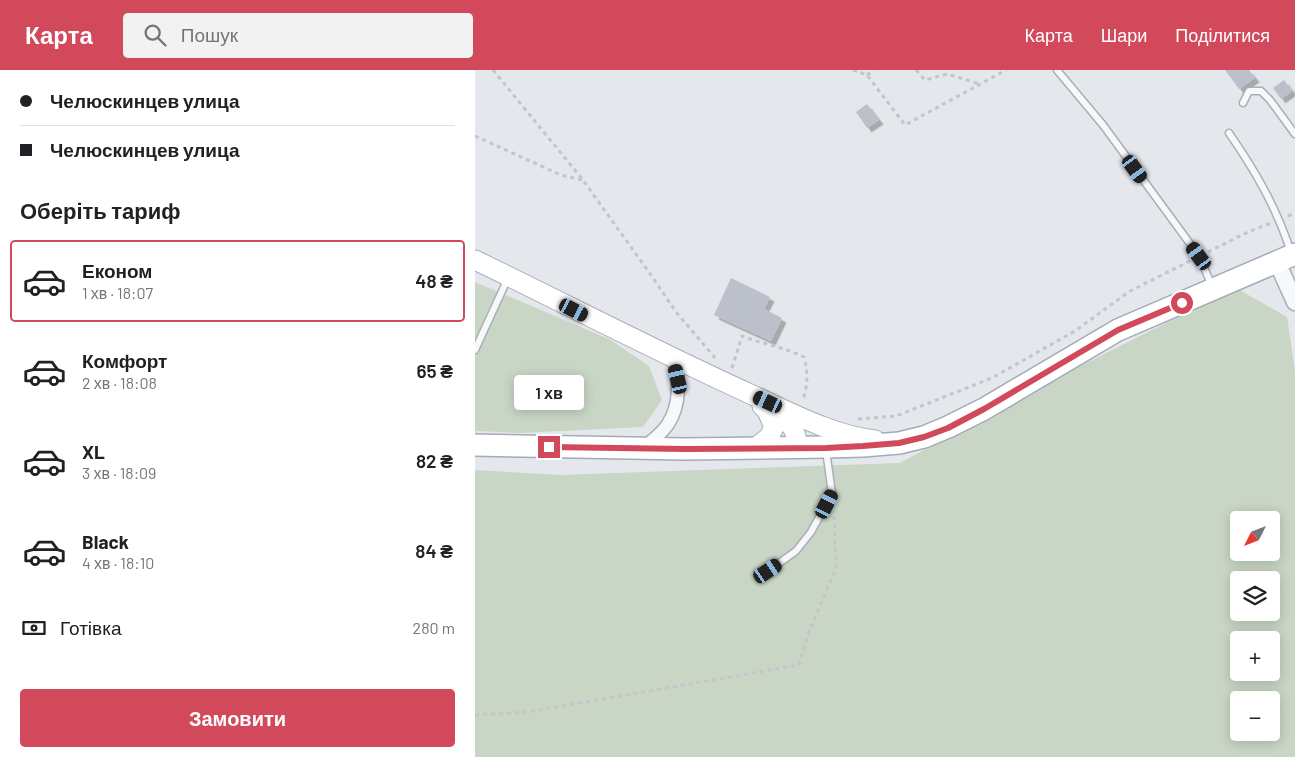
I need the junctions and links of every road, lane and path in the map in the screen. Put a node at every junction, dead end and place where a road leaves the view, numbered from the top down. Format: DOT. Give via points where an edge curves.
graph roads {
  1 [pos="493,70"];
  2 [pos="853,70"];
  3 [pos="874,70"];
  4 [pos="916,70"];
  5 [pos="1006,70"];
  6 [pos="1057,70"];
  7 [pos="867,75"];
  8 [pos="980,84"];
  9 [pos="1243,103"];
  10 [pos="1229,134"];
  11 [pos="1295,134"];
  12 [pos="475,136"];
  13 [pos="583,180"];
  14 [pos="1295,213"];
  15 [pos="1279,219"];
  16 [pos="1199,256"];
  17 [pos="1288,257"];
  18 [pos="475,260"];
  19 [pos="508,277"];
  20 [pos="1213,289"];
  21 [pos="1295,302"];
  22 [pos="475,350"];
  23 [pos="674,359"];
  24 [pos="728,384"];
  25 [pos="753,395"];
  26 [pos="796,414"];
  27 [pos="856,419"];
  28 [pos="899,443"];
  29 [pos="475,446"];
  30 [pos="755,448"];
  31 [pos="798,448"];
  32 [pos="826,448"];
  33 [pos="642,449"];
  34 [pos="832,494"];
  35 [pos="768,571"];
  36 [pos="475,715"];
  1 -- 13 [label="path"];
  2 -- 7 [label="path"];
  3 -- 7 [label="path"];
  4 -- 8 [label="path" via="925,80 947,74"];
  5 -- 8 [label="path"];
  6 -- 16 [label="lane" via="1103,125"];
  7 -- 8 [label="path" via="905,125"];
  9 -- 11 [label="lane" via="1249,90 1261,91"];
  10 -- 15 [label="lane" via="1255,170"];
  12 -- 13 [label="path" via="561,175"];
  13 -- 24 [label="path" via="676,312 724,370"];
  14 -- 15 [label="path"];
  15 -- 16 [label="path"];
  15 -- 17 [label="lane"];
  16 -- 20 [label="lane"];
  16 -- 27 [label="path" via="1130,291 1075,331 991,378 896,416"];
  17 -- 20 [label="main road"];
  17 -- 21 [label="street"];
  18 -- 19 [label="main road"];
  19 -- 22 [label="lane"];
  19 -- 23 [label="main road"];
  20 -- 28 [label="main road" via="1118,330 948,428"];
  23 -- 24 [label="main road"];
  23 -- 33 [label="street" via="678,398 668,425"];
  24 -- 25 [label="main road"];
  24 -- 26 [label="path" via="741,336 791,350 804,357 807,369 804,398"];
  25 -- 26 [label="main road"];
  25 -- 30 [label="main road" via="767,411 774,426 769,437"];
  25 -- 31 [label="main road" via="792,425"];
  26 -- 28 [label="main road" via="858,438"];
  28 -- 32 [label="main road"];
  29 -- 33 [label="main road"];
  30 -- 31 [label="main road"];
  30 -- 33 [label="main road"];
  31 -- 32 [label="main road"];
  32 -- 34 [label="lane"];
  34 -- 35 [label="lane" via="811,532 796,551"];
  34 -- 36 [label="path" via="836,568 808,634 799,665 529,712"];
}
